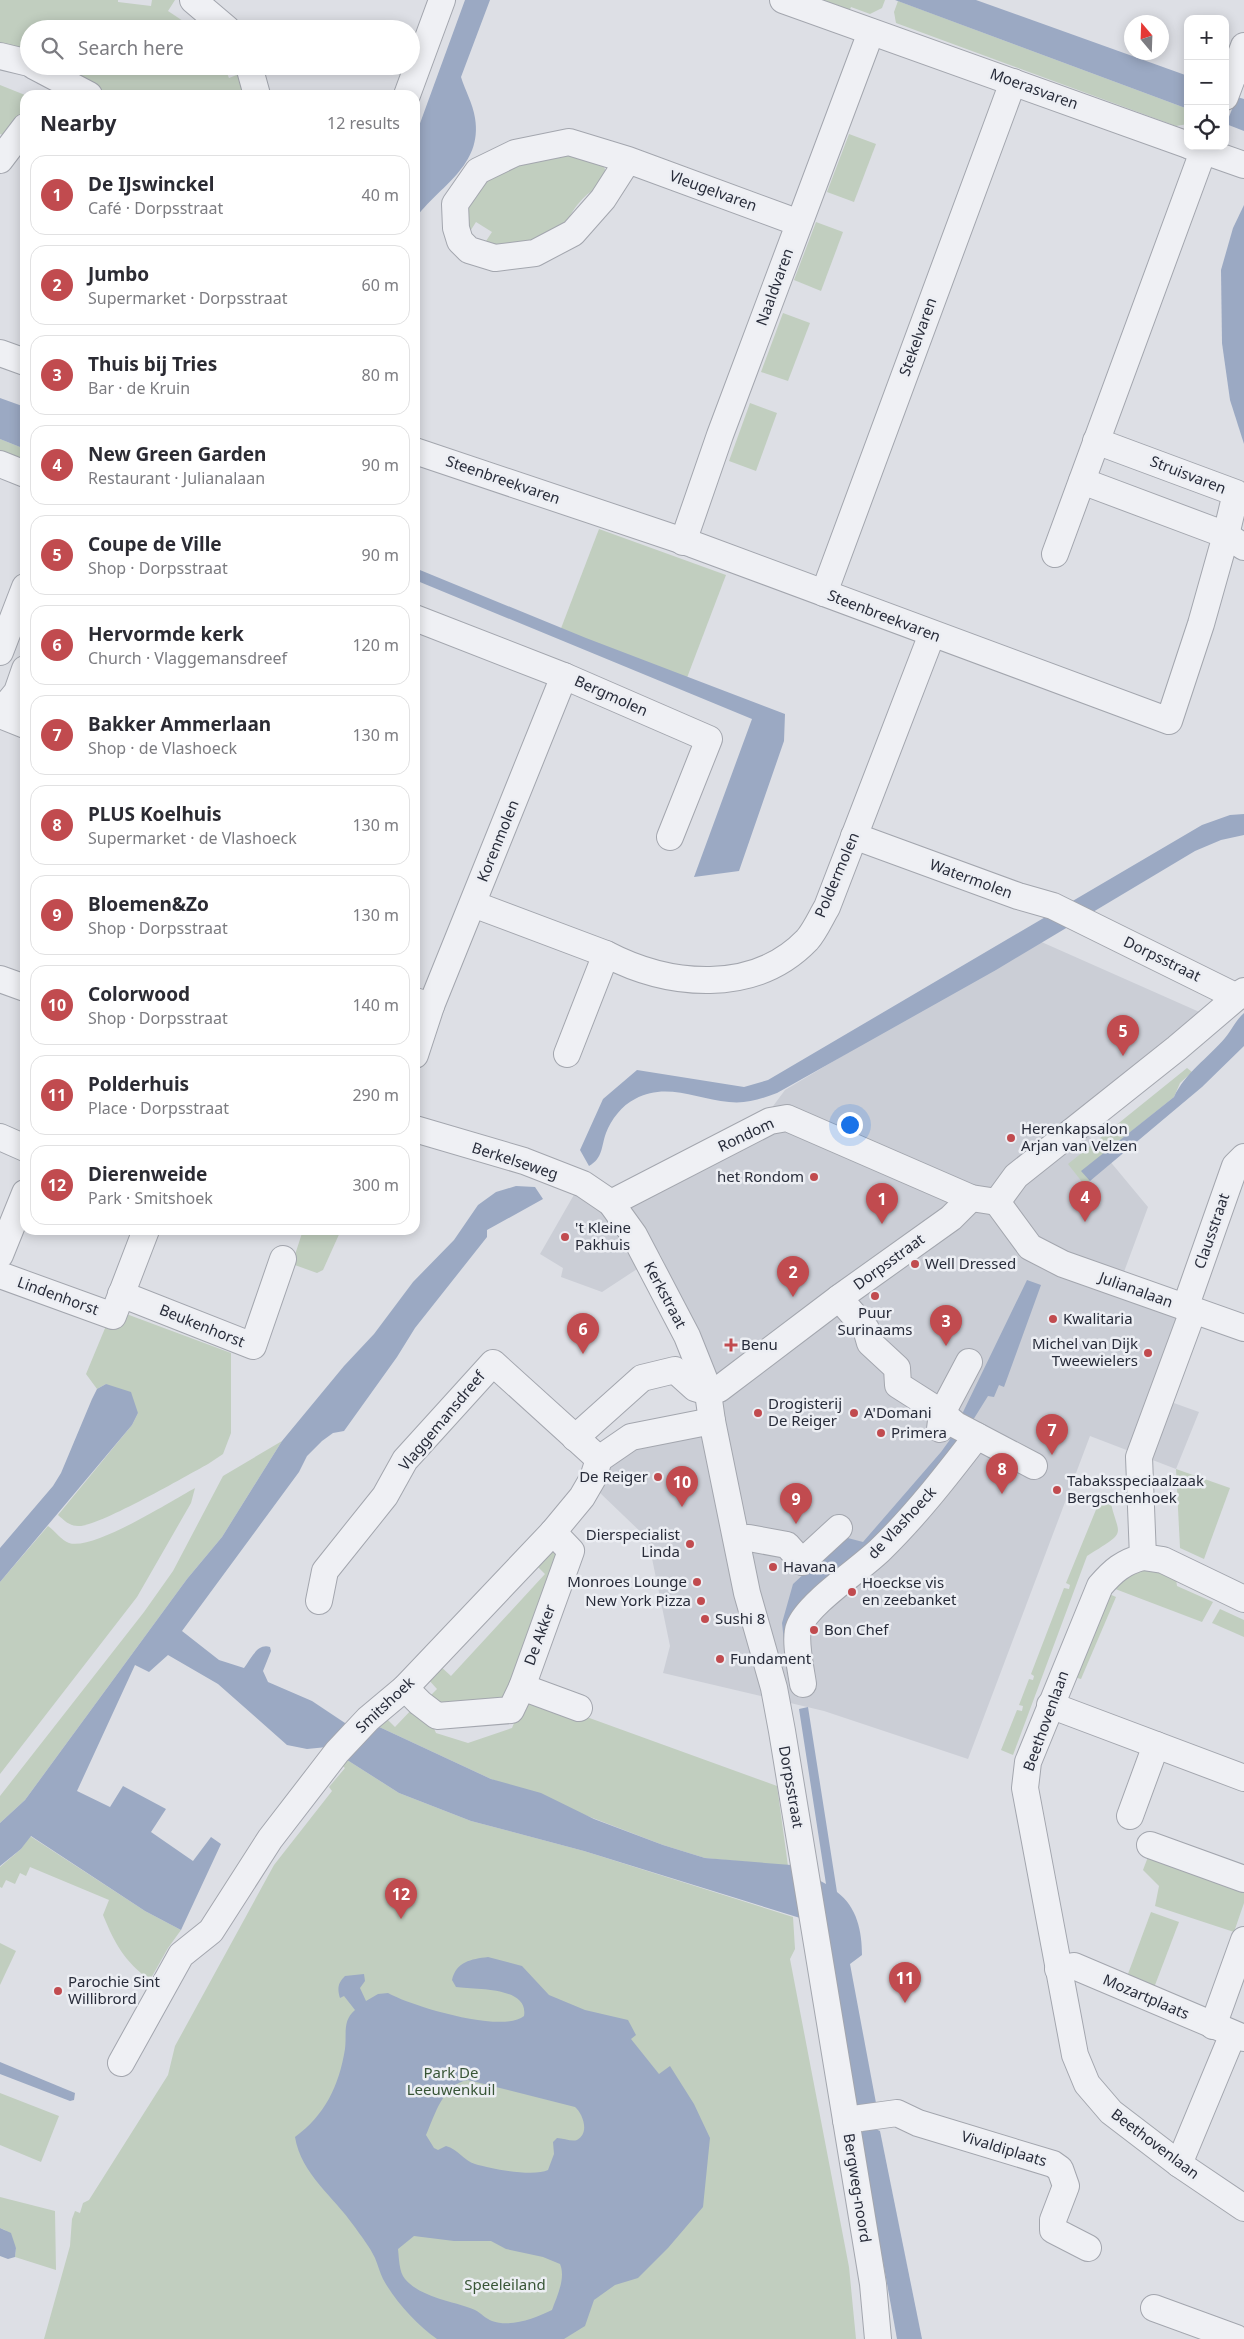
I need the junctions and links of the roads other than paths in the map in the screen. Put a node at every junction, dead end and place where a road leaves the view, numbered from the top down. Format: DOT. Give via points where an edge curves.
graph roads {
  1 [pos="193,0"];
  2 [pos="442,0"];
  3 [pos="783,0"];
  4 [pos="216,20"];
  5 [pos="875,34"];
  6 [pos="1244,46"];
  7 [pos="0,56"];
  8 [pos="420,60"];
  9 [pos="20,61"];
  10 [pos="43,75"];
  11 [pos="251,75"];
  12 [pos="414,75"];
  13 [pos="1013,82"];
  14 [pos="1230,85"];
  15 [pos="57,88"];
  16 [pos="256,90"];
  17 [pos="409,90"];
  18 [pos="20,133"];
  19 [pos="1184,142"];
  20 [pos="1196,150"];
  21 [pos="1205,150"];
  22 [pos="1,156"];
  23 [pos="628,160"];
  24 [pos="1244,165"];
  25 [pos="799,223"];
  26 [pos="0,353"];
  27 [pos="20,360"];
  28 [pos="1096,441"];
  29 [pos="420,453"];
  30 [pos="0,464"];
  31 [pos="20,472"];
  32 [pos="1082,481"];
  33 [pos="1235,541"];
  34 [pos="683,542"];
  35 [pos="1055,554"];
  36 [pos="824,593"];
  37 [pos="20,600"];
  38 [pos="420,620"];
  39 [pos="932,634"];
  40 [pos="0,652"];
  41 [pos="564,676"];
  42 [pos="20,683"];
  43 [pos="0,714"];
  44 [pos="20,724"];
  45 [pos="854,836"];
  46 [pos="670,837"];
  47 [pos="473,904"];
  48 [pos="1087,922"];
  49 [pos="606,954"];
  50 [pos="0,979"];
  51 [pos="20,986"];
  52 [pos="1240,994"];
  53 [pos="423,1004"];
  54 [pos="420,1023"];
  55 [pos="567,1054"];
  56 [pos="420,1131"];
  57 [pos="0,1137"];
  58 [pos="20,1146"];
  59 [pos="1244,1157"];
  60 [pos="971,1198"];
  61 [pos="997,1202"];
  62 [pos="611,1203"];
  63 [pos="20,1209"];
  64 [pos="144,1235"];
  65 [pos="283,1259"];
  66 [pos="0,1271"];
  67 [pos="121,1294"];
  68 [pos="839,1298"];
  69 [pos="1189,1310"];
  70 [pos="1244,1328"];
  71 [pos="969,1362"];
  72 [pos="708,1392"];
  73 [pos="712,1421"];
  74 [pos="957,1428"];
  75 [pos="575,1438"];
  76 [pos="599,1459"];
  77 [pos="1034,1466"];
  78 [pos="839,1528"];
  79 [pos="553,1532"];
  80 [pos="737,1539"];
  81 [pos="1143,1558"];
  82 [pos="1244,1598"];
  83 [pos="319,1601"];
  84 [pos="803,1684"];
  85 [pos="522,1687"];
  86 [pos="405,1688"];
  87 [pos="1050,1705"];
  88 [pos="578,1708"];
  89 [pos="1156,1745"];
  90 [pos="1244,1778"];
  91 [pos="1130,1816"];
  92 [pos="1150,1845"];
  93 [pos="1244,1879"];
  94 [pos="1244,1940"];
  95 [pos="1058,1969"];
  96 [pos="1227,2027"];
  97 [pos="833,2038"];
  98 [pos="121,2063"];
  99 [pos="851,2120"];
  100 [pos="1179,2164"];
  101 [pos="1244,2208"];
  102 [pos="1088,2248"];
  103 [pos="1154,2308"];
  104 [pos="1239,2332"];
  105 [pos="878,2339"];
  1 -- 4 [label="street"];
  2 -- 8 [label="street"];
  3 -- 5 [label="street, Moerasvaren"];
  5 -- 13 [label="street, Moerasvaren"];
  5 -- 25 [label="street, Naaldvaren"];
  6 -- 14 [label="street"];
  7 -- 9 [label="street"];
  10 -- 15 [label="street"];
  11 -- 16 [label="street"];
  12 -- 17 [label="street"];
  13 -- 19 [label="street, Moerasvaren"];
  13 -- 36 [label="street, Stekelvaren"];
  18 -- 22 [label="street"];
  20 -- 28 [label="street"];
  21 -- 24 [label="street, Moerasvaren"];
  23 -- 23 [label="street, Vleugelvaren" via="569,142 515,153 478,171 455,204 460,241 469,250 495,258 535,253 572,233 603,199"];
  23 -- 25 [label="street, Vleugelvaren"];
  25 -- 34 [label="street, Naaldvaren"];
  26 -- 27 [label="street"];
  28 -- 32 [label="street"];
  28 -- 33 [label="street, Struisvaren" via="1236,493"];
  29 -- 34 [label="street, Steenbreekvaren"];
  30 -- 31 [label="street"];
  32 -- 33 [label="street"];
  32 -- 35 [label="street"];
  33 -- 39 [label="street, Steenbreekvaren" via="1201,624 1169,721"];
  34 -- 36 [label="street, Steenbreekvaren"];
  36 -- 39 [label="street, Steenbreekvaren"];
  37 -- 40 [label="street"];
  38 -- 41 [label="street, Bergmolen"];
  39 -- 45 [label="street, Poldermolen"];
  41 -- 46 [label="street, Bergmolen" via="709,739"];
  41 -- 47 [label="street, Korenmolen"];
  42 -- 43 [label="street"];
  43 -- 44 [label="street"];
  45 -- 48 [label="street, Watermolen" via="1052,906"];
  45 -- 49 [label="street, Poldermolen" via="827,907 808,939 782,960 748,975 723,980 686,981 624,964"];
  47 -- 49 [label="street, Poldermolen"];
  47 -- 53 [label="street, Korenmolen"];
  48 -- 52 [label="street, Dorpsstraat"];
  49 -- 55 [label="street"];
  50 -- 51 [label="street"];
  52 -- 61 [label="street, Dorpsstraat" via="1016,1176"];
  53 -- 54 [label="street, Korenmolen"];
  56 -- 62 [label="street, Berkelseweg" via="546,1169 583,1184"];
  57 -- 58 [label="street"];
  59 -- 69 [label="street, Clausstraat" via="1235,1166"];
  60 -- 61 [label="street, Rondom"];
  60 -- 62 [label="street, Rondom" via="787,1118 770,1121"];
  60 -- 68 [label="street, Dorpsstraat" via="951,1218"];
  61 -- 69 [label="street, Julianalaan" via="1030,1247 1063,1264"];
  62 -- 72 [label="street, Kerkstraat" via="634,1235 687,1336"];
  63 -- 66 [label="street"];
  64 -- 67 [label="street, Lindenhorst"];
  65 -- 67 [label="street, Beukenhorst" via="253,1346"];
  66 -- 67 [label="street, Lindenhorst" via="113,1316"];
  68 -- 72 [label="street, Dorpsstraat" via="719,1390"];
  68 -- 74 [label="street" via="866,1329 870,1344 898,1368 898,1385"];
  69 -- 70 [label="street, Julianalaan"];
  69 -- 81 [label="street" via="1139,1457"];
  71 -- 74 [label="street, de Vlashoeck"];
  72 -- 73 [label="street, Dorpsstraat"];
  72 -- 75 [label="street" via="695,1388 675,1370 642,1378"];
  73 -- 76 [label="street" via="631,1437"];
  73 -- 80 [label="street, Dorpsstraat"];
  74 -- 77 [label="street"];
  74 -- 84 [label="street, de Vlashoeck" via="900,1529 810,1611 799,1627"];
  75 -- 76 [label="street, Vlaggemansdreef"];
  75 -- 83 [label="street, Vlaggemansdreef" via="493,1363 405,1460 385,1496 325,1571"];
  76 -- 79 [label="street, Smitshoek" via="582,1497"];
  78 -- 80 [label="street" via="802,1562 787,1545"];
  79 -- 85 [label="street, De Akker" via="571,1551"];
  79 -- 86 [label="street, Smitshoek"];
  80 -- 97 [label="street, Dorpsstraat" via="752,1617 774,1688"];
  81 -- 82 [label="street" via="1163,1560"];
  81 -- 87 [label="street, Beethovenlaan" via="1128,1561 1114,1570 1100,1586"];
  85 -- 86 [label="street" via="511,1710 437,1716"];
  85 -- 88 [label="street"];
  86 -- 98 [label="street, Smitshoek" via="368,1718 337,1752 270,1839 211,1931 181,1955"];
  87 -- 89 [label="street"];
  87 -- 95 [label="street, Beethovenlaan" via="1028,1762 1025,1788"];
  89 -- 90 [label="street"];
  89 -- 91 [label="street"];
  92 -- 93 [label="street"];
  94 -- 96 [label="street"];
  95 -- 96 [label="street, Mozartplaats" via="1074,1966"];
  95 -- 100 [label="street, Beethovenlaan" via="1075,2055 1087,2084 1111,2112"];
  96 -- 100 [label="street"];
  97 -- 99 [label="street, Bergweg-noord"];
  99 -- 102 [label="street, Vivaldiplaats" via="897,2113 918,2123 1053,2164 1060,2169 1066,2186 1053,2220 1053,2230"];
  99 -- 105 [label="street, Bergweg-noord"];
  100 -- 101 [label="street, Beethovenlaan"];
  103 -- 104 [label="street"];
}
